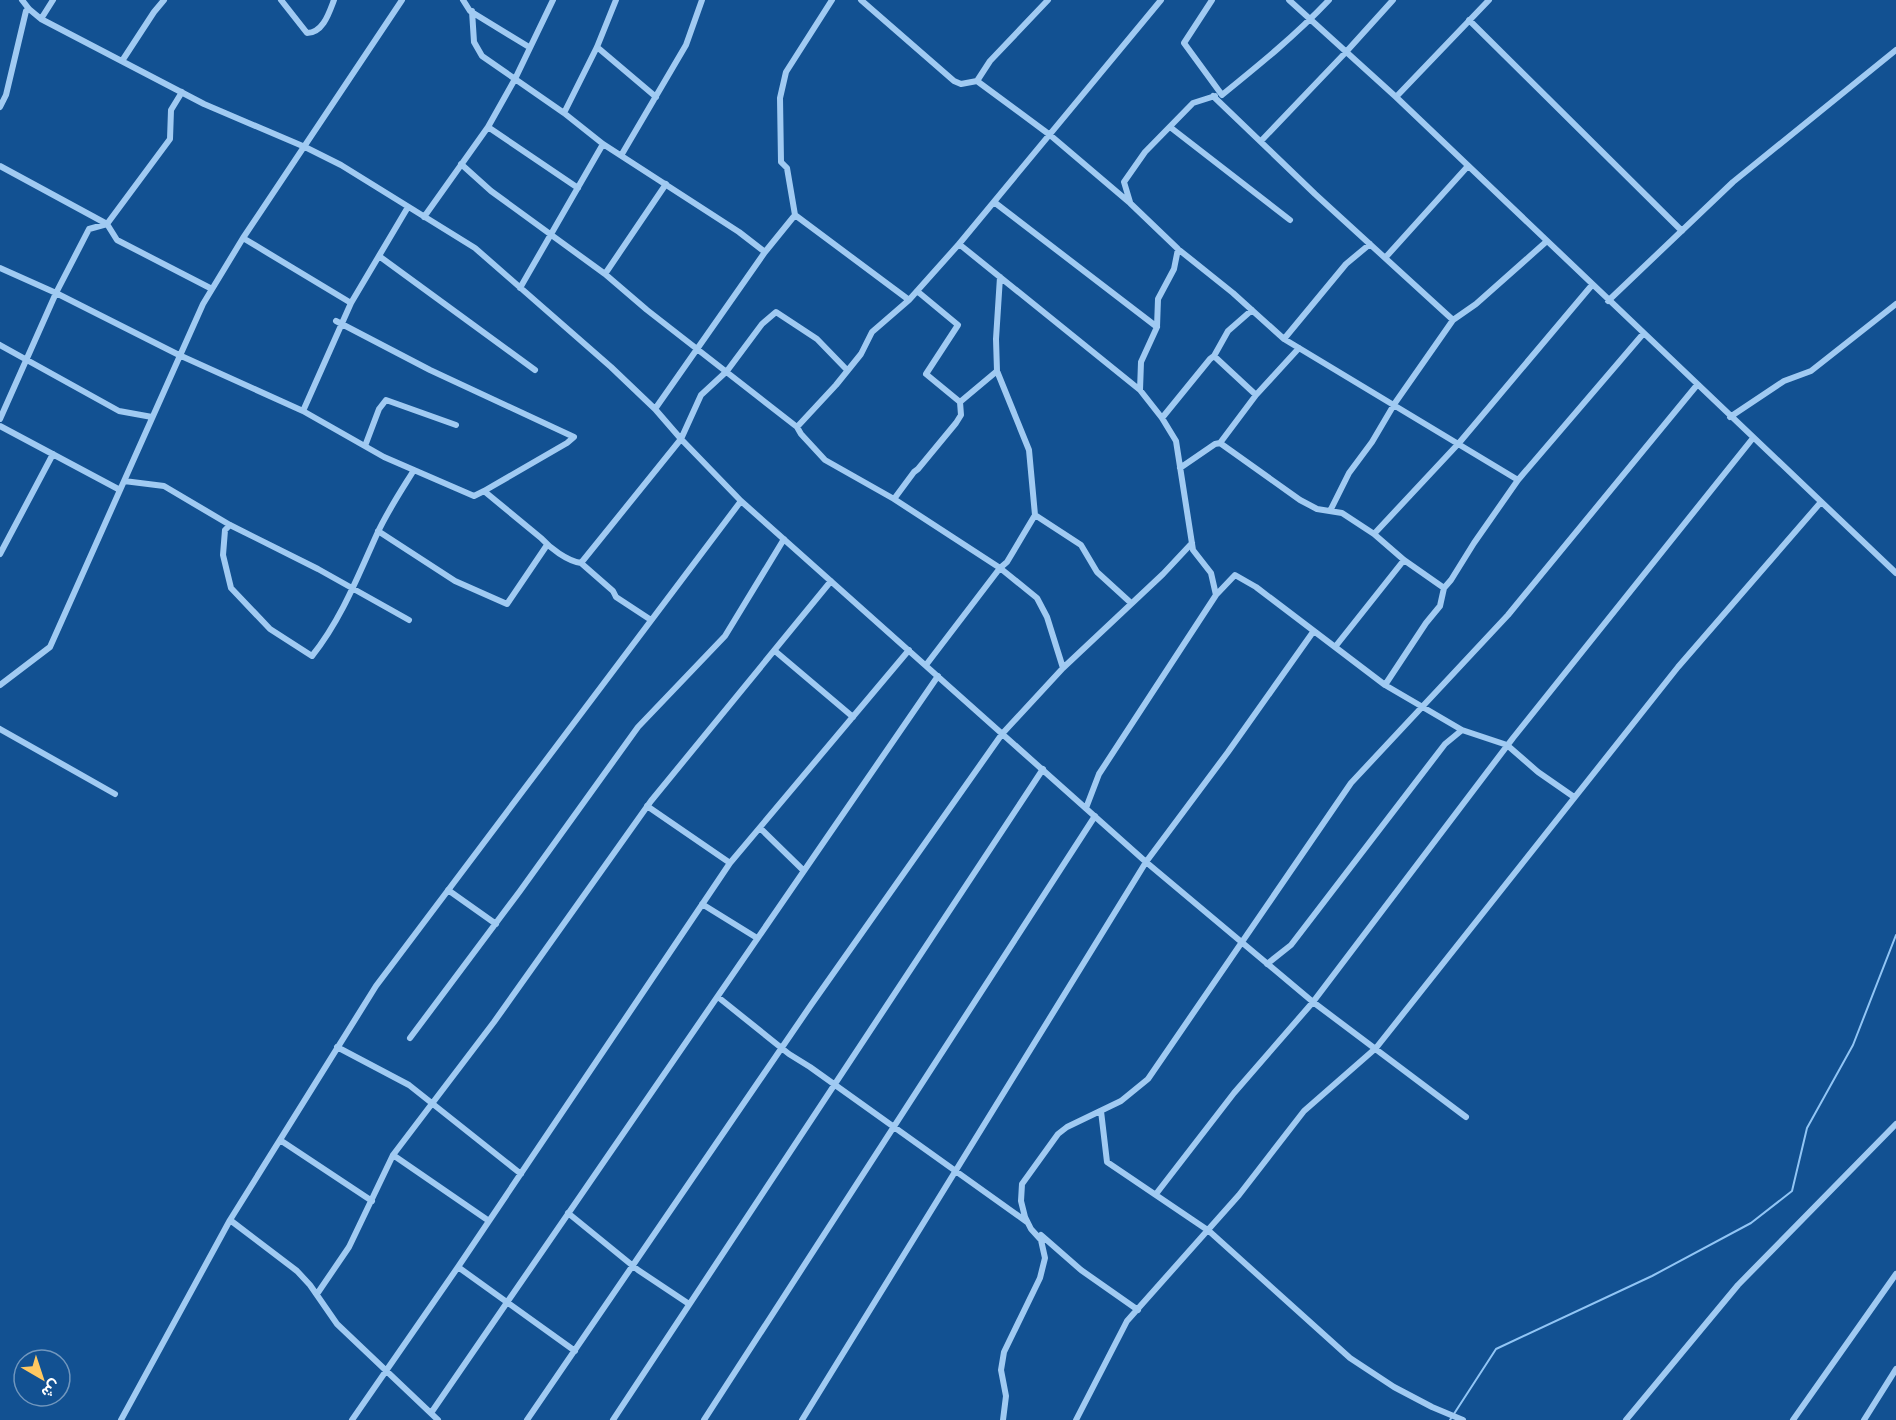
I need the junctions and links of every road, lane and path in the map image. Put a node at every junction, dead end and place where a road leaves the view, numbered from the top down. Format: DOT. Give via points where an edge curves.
graph roads {
  1 [pos="21,0"];
  2 [pos="53,0"];
  3 [pos="164,0"];
  4 [pos="281,0"];
  5 [pos="334,0"];
  6 [pos="402,0"];
  7 [pos="463,0"];
  8 [pos="553,0"];
  9 [pos="616,0"];
  10 [pos="702,0"];
  11 [pos="832,0"];
  12 [pos="861,0"];
  13 [pos="1047,0"];
  14 [pos="1161,0"];
  15 [pos="1212,0"];
  16 [pos="1289,0"];
  17 [pos="1329,0"];
  18 [pos="1393,0"];
  19 [pos="1489,0"];
  20 [pos="29,9"];
  21 [pos="472,11"];
  22 [pos="41,19"];
  23 [pos="1311,20"];
  24 [pos="1469,20"];
  25 [pos="529,47"];
  26 [pos="597,47"];
  27 [pos="1896,50"];
  28 [pos="1346,52"];
  29 [pos="122,61"];
  30 [pos="514,79"];
  31 [pos="977,81"];
  32 [pos="182,92"];
  33 [pos="1222,95"];
  34 [pos="1214,96"];
  35 [pos="656,97"];
  36 [pos="1396,97"];
  37 [pos="0,107"];
  38 [pos="564,113"];
  39 [pos="488,127"];
  40 [pos="1170,127"];
  41 [pos="1050,135"];
  42 [pos="1261,141"];
  43 [pos="603,144"];
  44 [pos="305,147"];
  45 [pos="622,154"];
  46 [pos="461,164"];
  47 [pos="0,166"];
  48 [pos="1468,166"];
  49 [pos="666,184"];
  50 [pos="578,188"];
  51 [pos="994,202"];
  52 [pos="1130,202"];
  53 [pos="408,207"];
  54 [pos="795,215"];
  55 [pos="424,217"];
  56 [pos="1290,220"];
  57 [pos="107,224"];
  58 [pos="1682,231"];
  59 [pos="551,235"];
  60 [pos="243,238"];
  61 [pos="1546,241"];
  62 [pos="959,244"];
  63 [pos="1370,244"];
  64 [pos="1178,249"];
  65 [pos="765,252"];
  66 [pos="379,256"];
  67 [pos="1385,258"];
  68 [pos="0,268"];
  69 [pos="605,274"];
  70 [pos="1000,277"];
  71 [pos="1592,285"];
  72 [pos="520,288"];
  73 [pos="212,289"];
  74 [pos="917,291"];
  75 [pos="56,293"];
  76 [pos="909,300"];
  77 [pos="1608,300"];
  78 [pos="351,303"];
  79 [pos="1896,304"];
  80 [pos="1252,310"];
  81 [pos="1453,320"];
  82 [pos="339,322"];
  83 [pos="1157,327"];
  84 [pos="1643,334"];
  85 [pos="1284,339"];
  86 [pos="0,345"];
  87 [pos="698,348"];
  88 [pos="1299,348"];
  89 [pos="179,355"];
  90 [pos="1214,357"];
  91 [pos="26,360"];
  92 [pos="535,370"];
  93 [pos="727,370"];
  94 [pos="847,370"];
  95 [pos="997,371"];
  96 [pos="1696,385"];
  97 [pos="1140,390"];
  98 [pos="1256,395"];
  99 [pos="960,402"];
  100 [pos="1395,405"];
  101 [pos="655,409"];
  102 [pos="303,411"];
  103 [pos="152,417"];
  104 [pos="1731,417"];
  105 [pos="1162,418"];
  106 [pos="0,419"];
  107 [pos="456,425"];
  108 [pos="0,426"];
  109 [pos="797,427"];
  110 [pos="1753,438"];
  111 [pos="681,439"];
  112 [pos="1220,443"];
  113 [pos="1459,443"];
  114 [pos="365,446"];
  115 [pos="53,454"];
  116 [pos="1180,468"];
  117 [pos="414,470"];
  118 [pos="1518,480"];
  119 [pos="124,481"];
  120 [pos="120,490"];
  121 [pos="484,491"];
  122 [pos="894,500"];
  123 [pos="741,501"];
  124 [pos="1821,502"];
  125 [pos="1331,509"];
  126 [pos="1035,515"];
  127 [pos="230,525"];
  128 [pos="378,531"];
  129 [pos="1374,534"];
  130 [pos="784,539"];
  131 [pos="1192,543"];
  132 [pos="547,545"];
  133 [pos="0,554"];
  134 [pos="1404,560"];
  135 [pos="581,563"];
  136 [pos="1000,568"];
  137 [pos="1896,573"];
  138 [pos="831,581"];
  139 [pos="1444,588"];
  140 [pos="352,589"];
  141 [pos="1216,595"];
  142 [pos="1131,603"];
  143 [pos="409,620"];
  144 [pos="651,620"];
  145 [pos="1313,633"];
  146 [pos="1335,647"];
  147 [pos="909,650"];
  148 [pos="775,651"];
  149 [pos="926,665"];
  150 [pos="1063,668"];
  151 [pos="938,676"];
  152 [pos="0,685"];
  153 [pos="1385,685"];
  154 [pos="1422,707"];
  155 [pos="853,717"];
  156 [pos="0,729"];
  157 [pos="1462,730"];
  158 [pos="1002,734"];
  159 [pos="1507,745"];
  160 [pos="1043,770"];
  161 [pos="115,794"];
  162 [pos="1574,797"];
  163 [pos="647,806"];
  164 [pos="1086,808"];
  165 [pos="1095,816"];
  166 [pos="760,828"];
  167 [pos="1146,862"];
  168 [pos="730,863"];
  169 [pos="804,871"];
  170 [pos="448,890"];
  171 [pos="702,904"];
  172 [pos="496,924"];
  173 [pos="757,938"];
  174 [pos="1242,942"];
  175 [pos="1267,964"];
  176 [pos="718,997"];
  177 [pos="1313,1002"];
  178 [pos="410,1038"];
  179 [pos="338,1047"];
  180 [pos="781,1048"];
  181 [pos="1376,1048"];
  182 [pos="834,1085"];
  183 [pos="432,1103"];
  184 [pos="1101,1111"];
  185 [pos="1466,1117"];
  186 [pos="1896,1124"];
  187 [pos="893,1128"];
  188 [pos="280,1140"];
  189 [pos="393,1155"];
  190 [pos="955,1172"];
  191 [pos="521,1174"];
  192 [pos="1156,1194"];
  193 [pos="372,1201"];
  194 [pos="568,1213"];
  195 [pos="230,1220"];
  196 [pos="489,1221"];
  197 [pos="1028,1223"];
  198 [pos="1209,1231"];
  199 [pos="633,1265"];
  200 [pos="458,1267"];
  201 [pos="1896,1274"];
  202 [pos="317,1294"];
  203 [pos="507,1302"];
  204 [pos="689,1304"];
  205 [pos="1138,1310"];
  206 [pos="575,1351"];
  207 [pos="1896,1369"];
  208 [pos="386,1370"];
  209 [pos="430,1413"];
  210 [pos="121,1420"];
  211 [pos="352,1420"];
  212 [pos="438,1420"];
  213 [pos="527,1420"];
  214 [pos="613,1420"];
  215 [pos="704,1420"];
  216 [pos="802,1420"];
  217 [pos="1003,1420"];
  218 [pos="1076,1420"];
  219 [pos="1463,1420"];
  220 [pos="1626,1420"];
  221 [pos="1793,1420"];
  222 [pos="1864,1420"];
  1 -- 20 [label="street"];
  2 -- 22 [label="street"];
  3 -- 29 [label="street"];
  4 -- 5 [label="street" via="310,34 327,19"];
  6 -- 44 [label="street"];
  7 -- 21 [label="street"];
  8 -- 25 [label="street"];
  9 -- 26 [label="street"];
  10 -- 35 [label="street" via="686,45"];
  11 -- 54 [label="street" via="786,72 780,98 781,162 787,168"];
  12 -- 31 [label="street" via="954,81"];
  13 -- 31 [label="street"];
  14 -- 41 [label="street"];
  15 -- 33 [label="street" via="1184,43"];
  16 -- 23 [label="street"];
  17 -- 23 [label="street"];
  18 -- 28 [label="street"];
  19 -- 24 [label="street"];
  20 -- 22 [label="street"];
  20 -- 37 [label="street"];
  21 -- 25 [label="street"];
  21 -- 30 [label="street" via="474,42 482,56"];
  22 -- 29 [label="street"];
  23 -- 28 [label="street"];
  23 -- 33 [label="street"];
  24 -- 36 [label="street"];
  24 -- 58 [label="street"];
  25 -- 30 [label="street"];
  26 -- 35 [label="street"];
  26 -- 38 [label="street"];
  27 -- 58 [label="street" via="1733,182"];
  28 -- 36 [label="street"];
  28 -- 42 [label="street"];
  29 -- 32 [label="street"];
  30 -- 38 [label="street"];
  30 -- 39 [label="street"];
  31 -- 41 [label="street"];
  32 -- 44 [label="street"];
  32 -- 57 [label="street" via="171,110 170,139"];
  33 -- 34 [label="street"];
  34 -- 40 [label="street" via="1193,103"];
  34 -- 42 [label="street"];
  35 -- 45 [label="street"];
  36 -- 48 [label="street"];
  38 -- 43 [label="street"];
  39 -- 46 [label="street"];
  39 -- 50 [label="street"];
  40 -- 52 [label="street" via="1145,152 1124,182"];
  40 -- 56 [label="street"];
  41 -- 51 [label="street"];
  41 -- 52 [label="street"];
  42 -- 63 [label="street"];
  43 -- 45 [label="street"];
  43 -- 50 [label="street"];
  44 -- 53 [label="street"];
  44 -- 60 [label="street"];
  45 -- 49 [label="street"];
  46 -- 55 [label="street"];
  46 -- 59 [label="street"];
  47 -- 57 [label="street"];
  48 -- 61 [label="street"];
  48 -- 67 [label="street"];
  49 -- 65 [label="street"];
  49 -- 69 [label="street"];
  50 -- 59 [label="street"];
  51 -- 62 [label="street"];
  51 -- 83 [label="street"];
  52 -- 64 [label="street"];
  53 -- 55 [label="street"];
  53 -- 66 [label="street"];
  54 -- 65 [label="street"];
  54 -- 76 [label="street"];
  55 -- 72 [label="street" via="475,248"];
  57 -- 73 [label="street" via="117,240"];
  57 -- 75 [label="street" via="89,228"];
  58 -- 77 [label="street"];
  59 -- 69 [label="street"];
  59 -- 72 [label="street"];
  60 -- 73 [label="street"];
  60 -- 78 [label="street"];
  61 -- 71 [label="street"];
  61 -- 81 [label="street"];
  62 -- 70 [label="street"];
  62 -- 74 [label="street"];
  63 -- 67 [label="street"];
  63 -- 85 [label="street" via="1346,264"];
  64 -- 80 [label="street"];
  64 -- 83 [label="street" via="1174,269 1158,299"];
  65 -- 87 [label="street"];
  66 -- 78 [label="street"];
  66 -- 92 [label="street"];
  67 -- 81 [label="street"];
  68 -- 75 [label="street"];
  69 -- 87 [label="street"];
  70 -- 95 [label="street"];
  70 -- 97 [label="street"];
  71 -- 77 [label="street"];
  71 -- 113 [label="street"];
  72 -- 101 [label="street"];
  73 -- 89 [label="street"];
  74 -- 76 [label="street"];
  74 -- 99 [label="street" via="958,325 926,374"];
  75 -- 89 [label="street"];
  75 -- 91 [label="street"];
  76 -- 94 [label="street" via="872,332"];
  77 -- 84 [label="street"];
  78 -- 82 [label="street"];
  79 -- 104 [label="street" via="1811,372 1784,381"];
  80 -- 85 [label="street"];
  80 -- 90 [label="street" via="1228,331"];
  81 -- 100 [label="street"];
  82 -- 102 [label="street"];
  82 -- 121 [label="street" via="430,370 574,437"];
  83 -- 97 [label="street" via="1142,362"];
  84 -- 96 [label="street"];
  84 -- 118 [label="street"];
  85 -- 88 [label="street"];
  86 -- 91 [label="street"];
  87 -- 93 [label="street"];
  87 -- 101 [label="street"];
  88 -- 98 [label="street"];
  88 -- 100 [label="street"];
  89 -- 102 [label="street"];
  89 -- 103 [label="street"];
  90 -- 98 [label="street"];
  90 -- 105 [label="street"];
  91 -- 103 [label="street" via="119,411"];
  91 -- 106 [label="street"];
  93 -- 94 [label="street" via="776,312 817,339"];
  93 -- 109 [label="street"];
  93 -- 111 [label="street" via="701,395"];
  94 -- 109 [label="street"];
  95 -- 99 [label="street"];
  95 -- 126 [label="street" via="1029,450"];
  96 -- 104 [label="street"];
  96 -- 154 [label="street" via="1508,615"];
  97 -- 105 [label="street"];
  98 -- 112 [label="street"];
  99 -- 122 [label="street" via="961,415 956,423"];
  100 -- 113 [label="street"];
  100 -- 125 [label="street" via="1349,473"];
  101 -- 111 [label="street"];
  102 -- 114 [label="street"];
  103 -- 119 [label="street"];
  104 -- 110 [label="street"];
  105 -- 116 [label="street" via="1176,441"];
  107 -- 114 [label="street" via="386,400"];
  108 -- 115 [label="street"];
  109 -- 122 [label="street" via="825,460"];
  110 -- 124 [label="street"];
  110 -- 159 [label="street"];
  111 -- 123 [label="street"];
  111 -- 135 [label="street"];
  112 -- 116 [label="street"];
  112 -- 125 [label="street" via="1300,500 1317,509"];
  113 -- 118 [label="street"];
  113 -- 129 [label="street"];
  114 -- 117 [label="street"];
  115 -- 120 [label="street"];
  115 -- 133 [label="street"];
  116 -- 131 [label="street"];
  117 -- 121 [label="street" via="474,496"];
  117 -- 128 [label="street"];
  118 -- 139 [label="street"];
  119 -- 120 [label="street"];
  119 -- 127 [label="street" via="164,486"];
  120 -- 152 [label="street" via="50,647"];
  121 -- 132 [label="street"];
  122 -- 136 [label="street"];
  123 -- 130 [label="street"];
  123 -- 144 [label="street"];
  124 -- 137 [label="street"];
  124 -- 162 [label="street" via="1678,667"];
  125 -- 129 [label="street"];
  126 -- 136 [label="street"];
  126 -- 142 [label="street" via="1081,545 1097,572"];
  127 -- 140 [label="street"];
  127 -- 140 [label="street" via="225,530 223,555 231,588 270,629 312,656"];
  128 -- 132 [label="street" via="455,581 507,604"];
  128 -- 140 [label="street"];
  129 -- 134 [label="street"];
  130 -- 138 [label="street"];
  130 -- 172 [label="street" via="724,636 638,727"];
  131 -- 141 [label="street" via="1211,573"];
  131 -- 142 [label="street"];
  132 -- 135 [label="street"];
  134 -- 139 [label="street"];
  134 -- 146 [label="street"];
  135 -- 144 [label="street" via="616,597"];
  136 -- 149 [label="street"];
  136 -- 150 [label="street" via="1036,598 1047,617"];
  138 -- 147 [label="street"];
  138 -- 148 [label="street"];
  139 -- 153 [label="street" via="1440,606"];
  140 -- 143 [label="street"];
  141 -- 145 [label="street" via="1235,575"];
  141 -- 164 [label="street" via="1099,774"];
  142 -- 150 [label="street"];
  144 -- 170 [label="street"];
  145 -- 146 [label="street"];
  145 -- 167 [label="street"];
  146 -- 153 [label="street"];
  147 -- 149 [label="street"];
  147 -- 155 [label="street"];
  148 -- 155 [label="street"];
  148 -- 163 [label="street"];
  149 -- 151 [label="street"];
  150 -- 158 [label="street"];
  151 -- 158 [label="street"];
  151 -- 169 [label="street"];
  153 -- 154 [label="street"];
  154 -- 157 [label="street"];
  154 -- 174 [label="street" via="1351,783"];
  155 -- 166 [label="street"];
  156 -- 161 [label="street"];
  157 -- 159 [label="street"];
  157 -- 175 [label="street" via="1444,744 1291,945"];
  158 -- 160 [label="street"];
  158 -- 180 [label="street"];
  159 -- 162 [label="street"];
  159 -- 177 [label="street"];
  160 -- 164 [label="street"];
  160 -- 182 [label="street"];
  162 -- 181 [label="street"];
  163 -- 168 [label="street"];
  163 -- 183 [label="street" via="494,1023"];
  164 -- 165 [label="street"];
  165 -- 167 [label="street"];
  165 -- 187 [label="street"];
  166 -- 168 [label="street"];
  166 -- 169 [label="street"];
  167 -- 174 [label="street"];
  167 -- 190 [label="street"];
  168 -- 171 [label="street"];
  169 -- 173 [label="street"];
  170 -- 172 [label="street"];
  170 -- 179 [label="street" via="376,986"];
  171 -- 173 [label="street"];
  171 -- 191 [label="street"];
  172 -- 178 [label="street"];
  173 -- 176 [label="street"];
  174 -- 175 [label="street"];
  174 -- 184 [label="street" via="1156,1069 1130,1095"];
  175 -- 177 [label="street"];
  176 -- 180 [label="street"];
  176 -- 194 [label="street"];
  177 -- 181 [label="street"];
  177 -- 192 [label="street" via="1234,1093"];
  179 -- 183 [label="street" via="409,1085"];
  179 -- 188 [label="street"];
  180 -- 182 [label="street"];
  180 -- 199 [label="street"];
  181 -- 185 [label="street"];
  181 -- 198 [label="street" via="1304,1111"];
  182 -- 187 [label="street"];
  182 -- 204 [label="street"];
  183 -- 189 [label="street"];
  183 -- 191 [label="street"];
  184 -- 192 [label="street" via="1107,1162"];
  184 -- 197 [label="street" via="1058,1134 1022,1184 1021,1201"];
  186 -- 220 [label="street" via="1738,1285"];
  187 -- 190 [label="street"];
  187 -- 215 [label="street"];
  188 -- 193 [label="street"];
  188 -- 195 [label="street"];
  189 -- 193 [label="street"];
  189 -- 196 [label="street"];
  190 -- 197 [label="street"];
  190 -- 216 [label="street"];
  191 -- 196 [label="street"];
  192 -- 198 [label="street"];
  193 -- 202 [label="street" via="349,1247"];
  194 -- 199 [label="street"];
  194 -- 203 [label="street"];
  195 -- 202 [label="street" via="297,1271"];
  195 -- 210 [label="street"];
  196 -- 200 [label="street"];
  197 -- 205 [label="street" via="1081,1270"];
  197 -- 217 [label="street" via="1041,1240 1045,1265 1004,1352"];
  198 -- 205 [label="street"];
  198 -- 219 [label="street" via="1350,1358 1394,1387"];
  199 -- 204 [label="street"];
  199 -- 206 [label="street"];
  200 -- 203 [label="street"];
  200 -- 208 [label="street"];
  201 -- 221 [label="street"];
  202 -- 208 [label="street" via="332,1318"];
  203 -- 206 [label="street"];
  203 -- 209 [label="street"];
  204 -- 214 [label="street"];
  205 -- 218 [label="street" via="1128,1321"];
  206 -- 213 [label="street"];
  207 -- 222 [label="street"];
  208 -- 209 [label="street"];
  208 -- 211 [label="street"];
  209 -- 212 [label="street"];
}
